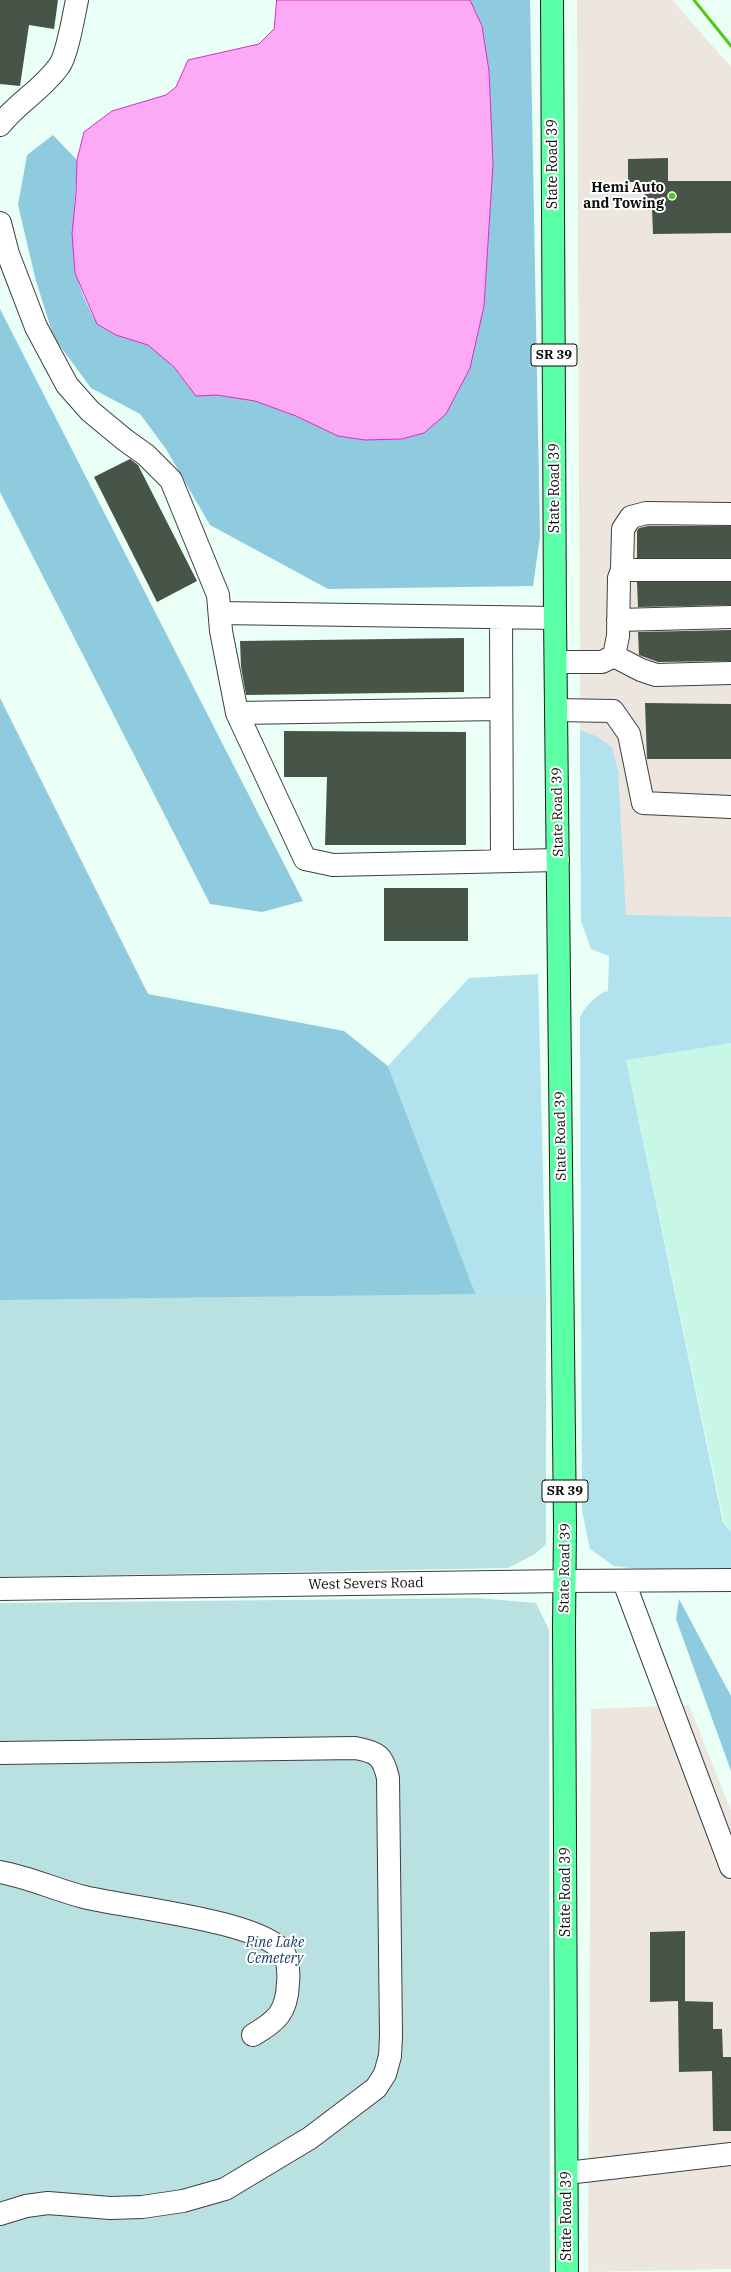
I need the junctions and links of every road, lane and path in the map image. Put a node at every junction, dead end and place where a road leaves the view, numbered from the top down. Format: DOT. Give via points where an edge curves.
graph roads {
  1 [pos="77,0"];
  2 [pos="552,0"];
  3 [pos="0,125"];
  4 [pos="0,223"];
  5 [pos="731,514"];
  6 [pos="622,570"];
  7 [pos="731,570"];
  8 [pos="220,613"];
  9 [pos="501,617"];
  10 [pos="731,617"];
  11 [pos="556,618"];
  12 [pos="618,620"];
  13 [pos="614,656"];
  14 [pos="556,662"];
  15 [pos="731,673"];
  16 [pos="501,709"];
  17 [pos="556,710"];
  18 [pos="237,713"];
  19 [pos="731,807"];
  20 [pos="558,860"];
  21 [pos="502,861"];
  22 [pos="731,1580"];
  23 [pos="564,1581"];
  24 [pos="624,1582"];
  25 [pos="0,1589"];
  26 [pos="0,1753"];
  27 [pos="731,1867"];
  28 [pos="0,1872"];
  29 [pos="254,2035"];
  30 [pos="731,2154"];
  31 [pos="567,2173"];
  32 [pos="0,2214"];
  33 [pos="567,2272"];
  1 -- 3 [label="street" via="60,65"];
  2 -- 11 [label="main road, State Road 39 / SR 39"];
  4 -- 8 [label="street" via="8,254 36,327 67,385 90,411 146,455 171,480 218,595"];
  5 -- 6 [label="street" via="646,513 631,517 623,528"];
  6 -- 7 [label="street"];
  6 -- 12 [label="street" via="619,578"];
  8 -- 9 [label="street"];
  8 -- 18 [label="street" via="228,676"];
  9 -- 11 [label="street"];
  9 -- 16 [label="street"];
  10 -- 12 [label="street"];
  11 -- 14 [label="main road, State Road 39 / SR 39"];
  12 -- 13 [label="street"];
  13 -- 14 [label="street" via="602,662"];
  13 -- 15 [label="street" via="656,675"];
  14 -- 17 [label="main road, State Road 39 / SR 39"];
  16 -- 18 [label="street"];
  16 -- 21 [label="street"];
  17 -- 19 [label="street" via="613,711 629,734 643,803"];
  17 -- 20 [label="main road, State Road 39 / SR 39"];
  18 -- 21 [label="street" via="305,860 333,865"];
  20 -- 21 [label="street"];
  20 -- 23 [label="main road, State Road 39 / SR 39"];
  22 -- 24 [label="street, West Severs Road"];
  23 -- 24 [label="street, West Severs Road"];
  23 -- 25 [label="street, West Severs Road"];
  23 -- 31 [label="main road, State Road 39 / SR 39"];
  24 -- 27 [label="street"];
  26 -- 32 [label="street" via="355,1748 370,1750 381,1757 388,1778 391,2036 390,2056 385,2074 376,2088 310,2138 225,2189 183,2201 142,2207 110,2208 48,2203"];
  28 -- 29 [label="street" via="84,1897 241,1929 267,1939 284,1954 289,1975 288,1999 274,2022"];
  30 -- 31 [label="street"];
  31 -- 33 [label="main road, State Road 39 / SR 39"];
}
